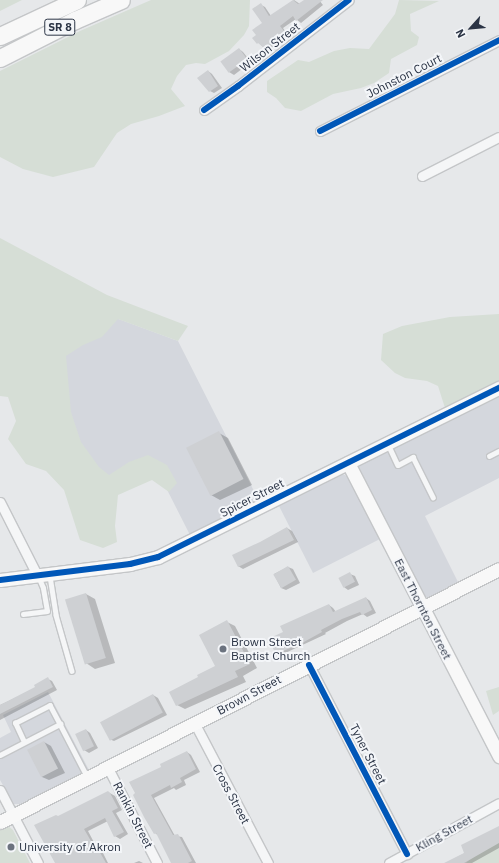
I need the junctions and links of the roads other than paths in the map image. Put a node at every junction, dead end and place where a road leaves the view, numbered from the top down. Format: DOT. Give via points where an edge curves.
graph roads {
  1 [pos="77,0"];
  2 [pos="121,0"];
  3 [pos="349,0"];
  4 [pos="0,36"];
  5 [pos="499,40"];
  6 [pos="0,58"];
  7 [pos="204,110"];
  8 [pos="320,131"];
  9 [pos="499,136"];
  10 [pos="422,176"];
  11 [pos="499,388"];
  12 [pos="387,443"];
  13 [pos="499,451"];
  14 [pos="489,456"];
  15 [pos="348,463"];
  16 [pos="432,498"];
  17 [pos="0,502"];
  18 [pos="499,569"];
  19 [pos="44,574"];
  20 [pos="0,580"];
  21 [pos="422,607"];
  22 [pos="23,614"];
  23 [pos="309,665"];
  24 [pos="72,672"];
  25 [pos="60,724"];
  26 [pos="195,724"];
  27 [pos="24,742"];
  28 [pos="0,755"];
  29 [pos="499,756"];
  30 [pos="108,768"];
  31 [pos="88,778"];
  32 [pos="0,790"];
  33 [pos="499,803"];
  34 [pos="13,815"];
  35 [pos="0,822"];
  36 [pos="406,854"];
  37 [pos="38,863"];
  38 [pos="157,863"];
  39 [pos="268,863"];
  40 [pos="389,863"];
  1 -- 4 [label="highway, SR 8"];
  2 -- 6 [label="highway, SR 8" via="68,23"];
  3 -- 7 [label="street, Wilson Street"];
  5 -- 8 [label="street, Johnston Court"];
  9 -- 10 [label="street"];
  11 -- 12 [label="main road, Spicer Street"];
  12 -- 15 [label="main road, Spicer Street"];
  12 -- 16 [label="lane" via="398,465 413,457"];
  13 -- 14 [label="lane"];
  15 -- 19 [label="main road, Spicer Street" via="148,560"];
  15 -- 21 [label="main road, East Thornton Street"];
  17 -- 19 [label="street"];
  18 -- 21 [label="main road, Brown Street"];
  19 -- 20 [label="main road, Spicer Street"];
  19 -- 22 [label="lane" via="43,588 47,611"];
  19 -- 24 [label="lane"];
  21 -- 23 [label="main road, Brown Street"];
  21 -- 29 [label="main road, East Thornton Street"];
  23 -- 26 [label="main road, Brown Street"];
  23 -- 36 [label="street, Tyner Street"];
  25 -- 27 [label="lane"];
  25 -- 27 [label="lane" via="50,705 15,723"];
  25 -- 31 [label="lane"];
  26 -- 30 [label="main road, Brown Street"];
  26 -- 39 [label="street, Cross Street"];
  27 -- 28 [label="lane"];
  30 -- 31 [label="main road, Brown Street"];
  30 -- 38 [label="street, Rankin Street"];
  31 -- 34 [label="main road, Brown Street"];
  32 -- 34 [label="street"];
  33 -- 36 [label="street, Kling Street"];
  34 -- 35 [label="main road, Brown Street"];
  34 -- 37 [label="street"];
  36 -- 40 [label="street, Kling Street"];
}
